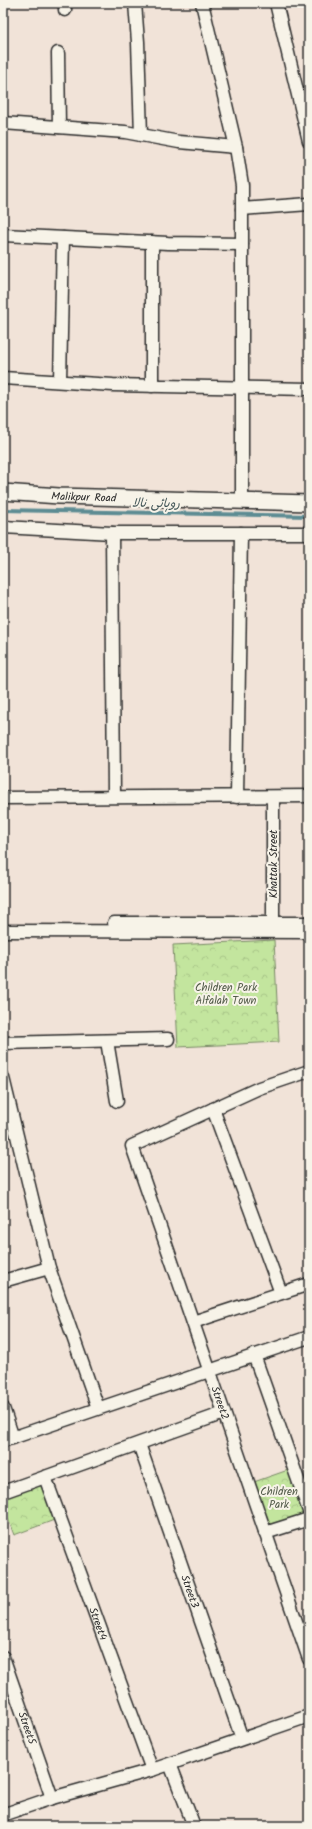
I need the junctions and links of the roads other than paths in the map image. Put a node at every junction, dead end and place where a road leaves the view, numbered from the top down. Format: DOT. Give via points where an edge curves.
graph roads {
  1 [pos="135,3"];
  2 [pos="202,3"];
  3 [pos="276,3"];
  4 [pos="58,53"];
  5 [pos="3,123"];
  6 [pos="59,127"];
  7 [pos="141,135"];
  8 [pos="309,141"];
  9 [pos="236,148"];
  10 [pos="309,204"];
  11 [pos="242,208"];
  12 [pos="3,235"];
  13 [pos="63,238"];
  14 [pos="152,242"];
  15 [pos="242,244"];
  16 [pos="3,378"];
  17 [pos="60,381"];
  18 [pos="152,386"];
  19 [pos="243,388"];
  20 [pos="309,388"];
  21 [pos="3,492"];
  22 [pos="242,502"];
  23 [pos="309,503"];
  24 [pos="3,527"];
  25 [pos="112,533"];
  26 [pos="241,533"];
  27 [pos="309,533"];
  28 [pos="114,796"];
  29 [pos="309,796"];
  30 [pos="237,797"];
  31 [pos="273,797"];
  32 [pos="3,798"];
  33 [pos="3,923"];
  34 [pos="309,923"];
  35 [pos="273,928"];
  36 [pos="3,931"];
  37 [pos="309,932"];
  38 [pos="168,1039"];
  39 [pos="107,1041"];
  40 [pos="3,1043"];
  41 [pos="309,1071"];
  42 [pos="3,1078"];
  43 [pos="117,1101"];
  44 [pos="213,1109"];
  45 [pos="49,1268"];
  46 [pos="3,1281"];
  47 [pos="309,1284"];
  48 [pos="280,1293"];
  49 [pos="193,1322"];
  50 [pos="309,1337"];
  51 [pos="254,1355"];
  52 [pos="209,1370"];
  53 [pos="3,1408"];
  54 [pos="98,1408"];
  55 [pos="224,1413"];
  56 [pos="8,1440"];
  57 [pos="139,1444"];
  58 [pos="45,1477"];
  59 [pos="3,1492"];
  60 [pos="309,1511"];
  61 [pos="309,1519"];
  62 [pos="265,1533"];
  63 [pos="3,1657"];
  64 [pos="309,1659"];
  65 [pos="309,1716"];
  66 [pos="243,1738"];
  67 [pos="170,1764"];
  68 [pos="152,1770"];
  69 [pos="52,1798"];
  70 [pos="3,1812"];
  71 [pos="194,1826"];
  1 -- 7 [label="street"];
  2 -- 9 [label="street"];
  3 -- 8 [label="street"];
  4 -- 6 [label="street"];
  5 -- 6 [label="street"];
  6 -- 7 [label="street"];
  7 -- 9 [label="street"];
  9 -- 11 [label="street" via="242,186"];
  10 -- 11 [label="street"];
  11 -- 15 [label="street"];
  12 -- 13 [label="street"];
  13 -- 14 [label="street"];
  13 -- 17 [label="street"];
  14 -- 15 [label="street"];
  14 -- 18 [label="street"];
  15 -- 19 [label="street"];
  16 -- 17 [label="street"];
  17 -- 18 [label="street"];
  18 -- 19 [label="street"];
  19 -- 20 [label="street"];
  19 -- 22 [label="street"];
  21 -- 22 [label="street, Malikpur Road"];
  22 -- 23 [label="street, Malikpur Road"];
  24 -- 25 [label="street"];
  25 -- 26 [label="street"];
  25 -- 28 [label="street"];
  26 -- 27 [label="street"];
  26 -- 30 [label="street"];
  28 -- 30 [label="street"];
  28 -- 32 [label="street"];
  29 -- 31 [label="street"];
  30 -- 31 [label="street"];
  31 -- 35 [label="street, Khattak Street"];
  33 -- 35 [label="street"];
  34 -- 35 [label="street"];
  35 -- 36 [label="street"];
  35 -- 37 [label="street"];
  38 -- 39 [label="street"];
  39 -- 40 [label="street"];
  39 -- 43 [label="street"];
  41 -- 44 [label="street" via="259,1088"];
  42 -- 45 [label="street"];
  44 -- 48 [label="street"];
  44 -- 49 [label="street, Street2" via="132,1146"];
  45 -- 46 [label="street"];
  45 -- 54 [label="street"];
  47 -- 48 [label="street"];
  48 -- 49 [label="street"];
  49 -- 52 [label="street, Street2"];
  50 -- 51 [label="street"];
  51 -- 52 [label="street"];
  51 -- 60 [label="street"];
  52 -- 54 [label="street"];
  52 -- 55 [label="street, Street2"];
  53 -- 56 [label="street"];
  54 -- 56 [label="street"];
  55 -- 57 [label="street"];
  55 -- 62 [label="street, Street2"];
  57 -- 58 [label="street"];
  57 -- 66 [label="street, Street3"];
  58 -- 59 [label="street"];
  58 -- 68 [label="street, Street4"];
  61 -- 62 [label="street"];
  62 -- 64 [label="street, Street2"];
  63 -- 69 [label="street, Street5"];
  65 -- 66 [label="street"];
  66 -- 67 [label="street"];
  67 -- 68 [label="street"];
  67 -- 71 [label="street"];
  68 -- 69 [label="street"];
  69 -- 70 [label="street" via="6,1814"];
}
